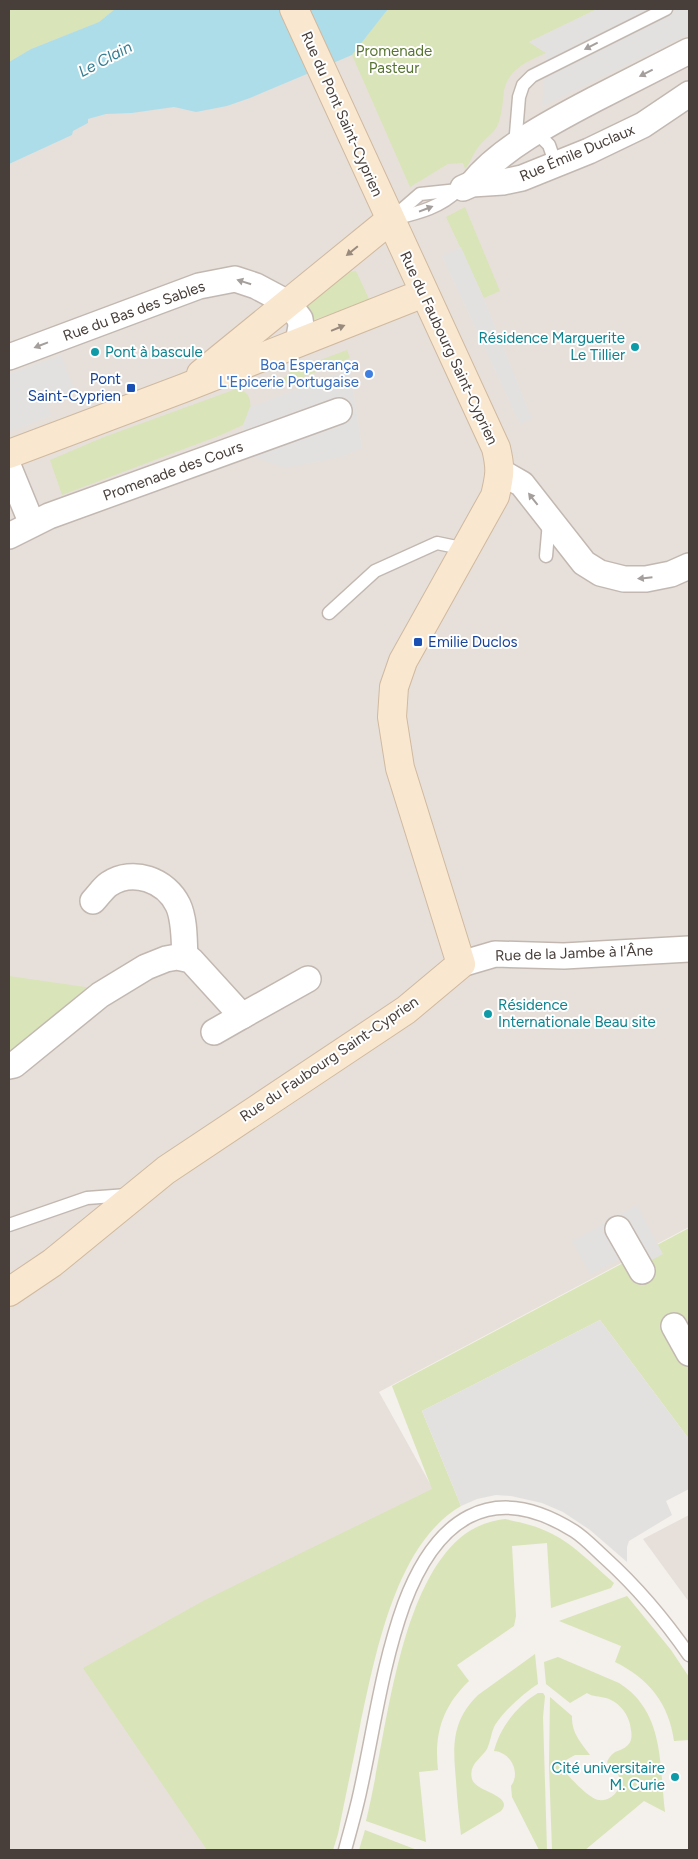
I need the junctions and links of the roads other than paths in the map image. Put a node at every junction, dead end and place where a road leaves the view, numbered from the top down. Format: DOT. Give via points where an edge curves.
graph roads {
  1 [pos="294,9"];
  2 [pos="666,9"];
  3 [pos="689,51"];
  4 [pos="687,98"];
  5 [pos="536,132"];
  6 [pos="514,146"];
  7 [pos="556,165"];
  8 [pos="465,187"];
  9 [pos="390,220"];
  10 [pos="424,293"];
  11 [pos="288,302"];
  12 [pos="298,343"];
  13 [pos="9,357"];
  14 [pos="184,388"];
  15 [pos="339,411"];
  16 [pos="9,454"];
  17 [pos="9,468"];
  18 [pos="501,472"];
  19 [pos="549,519"];
  20 [pos="32,524"];
  21 [pos="9,536"];
  22 [pos="466,549"];
  23 [pos="546,556"];
  24 [pos="689,566"];
  25 [pos="329,612"];
  26 [pos="93,901"];
  27 [pos="689,949"];
  28 [pos="185,958"];
  29 [pos="460,964"];
  30 [pos="308,979"];
  31 [pos="242,1016"];
  32 [pos="214,1032"];
  33 [pos="9,1066"];
  34 [pos="135,1195"];
  35 [pos="9,1225"];
  36 [pos="618,1229"];
  37 [pos="642,1271"];
  38 [pos="9,1292"];
  39 [pos="674,1326"];
  40 [pos="689,1352"];
  41 [pos="689,1655"];
  42 [pos="345,1850"];
  1 -- 9 [label="street, Rue du Pont Saint-Cyprien"];
  2 -- 6 [label="lane, one-way" via="532,76 523,84"];
  3 -- 5 [label="street, Rue Émile Duclaux, one-way"];
  4 -- 7 [label="street, Rue Émile Duclaux" via="643,126"];
  5 -- 6 [label="street, Rue Émile Duclaux"];
  5 -- 7 [label="lane" via="549,146"];
  6 -- 8 [label="street, Rue Émile Duclaux"];
  7 -- 8 [label="street, Rue Émile Duclaux" via="522,178"];
  8 -- 9 [label="lane" via="426,210"];
  9 -- 10 [label="street, Rue du Faubourg Saint-Cyprien"];
  9 -- 11 [label="street, one-way"];
  12 -- 10 [label="street, one-way"];
  10 -- 18 [label="street, Rue du Faubourg Saint-Cyprien" via="496,448"];
  11 -- 12 [label="street" via="300,319"];
  11 -- 13 [label="street, Rue du Bas des Sables, one-way" via="235,279 199,286"];
  11 -- 14 [label="street"];
  12 -- 14 [label="street"];
  14 -- 16 [label="street"];
  15 -- 20 [label="street, Promenade des Cours"];
  17 -- 20 [label="street"];
  19 -- 18 [label="street, one-way" via="522,484"];
  18 -- 22 [label="street, Rue du Faubourg Saint-Cyprien" via="495,496"];
  19 -- 23 [label="lane"];
  24 -- 19 [label="street, one-way" via="646,579 624,579 600,573 584,563"];
  20 -- 21 [label="street, Promenade des Cours"];
  22 -- 25 [label="lane" via="437,543 375,571"];
  22 -- 29 [label="street, Rue du Faubourg Saint-Cyprien" via="403,662 394,687 392,717 400,768"];
  26 -- 28 [label="street" via="109,884 129,878 145,878 160,884 173,896 181,913"];
  27 -- 29 [label="street, Rue de la Jambe à l'Âne" via="564,956 495,954"];
  28 -- 31 [label="street" via="196,964"];
  28 -- 33 [label="street" via="146,967 100,995"];
  29 -- 34 [label="street, Rue du Faubourg Saint-Cyprien" via="406,1010 166,1170"];
  30 -- 31 [label="street"];
  31 -- 32 [label="street"];
  34 -- 35 [label="lane" via="87,1198"];
  34 -- 38 [label="street, Rue du Faubourg Saint-Cyprien" via="52,1263"];
  36 -- 37 [label="street"];
  39 -- 40 [label="street"];
  41 -- 42 [label="lane" via="644,1596 575,1532 542,1514 515,1508 487,1510 460,1520 437,1543 404,1603 391,1644"];
}
